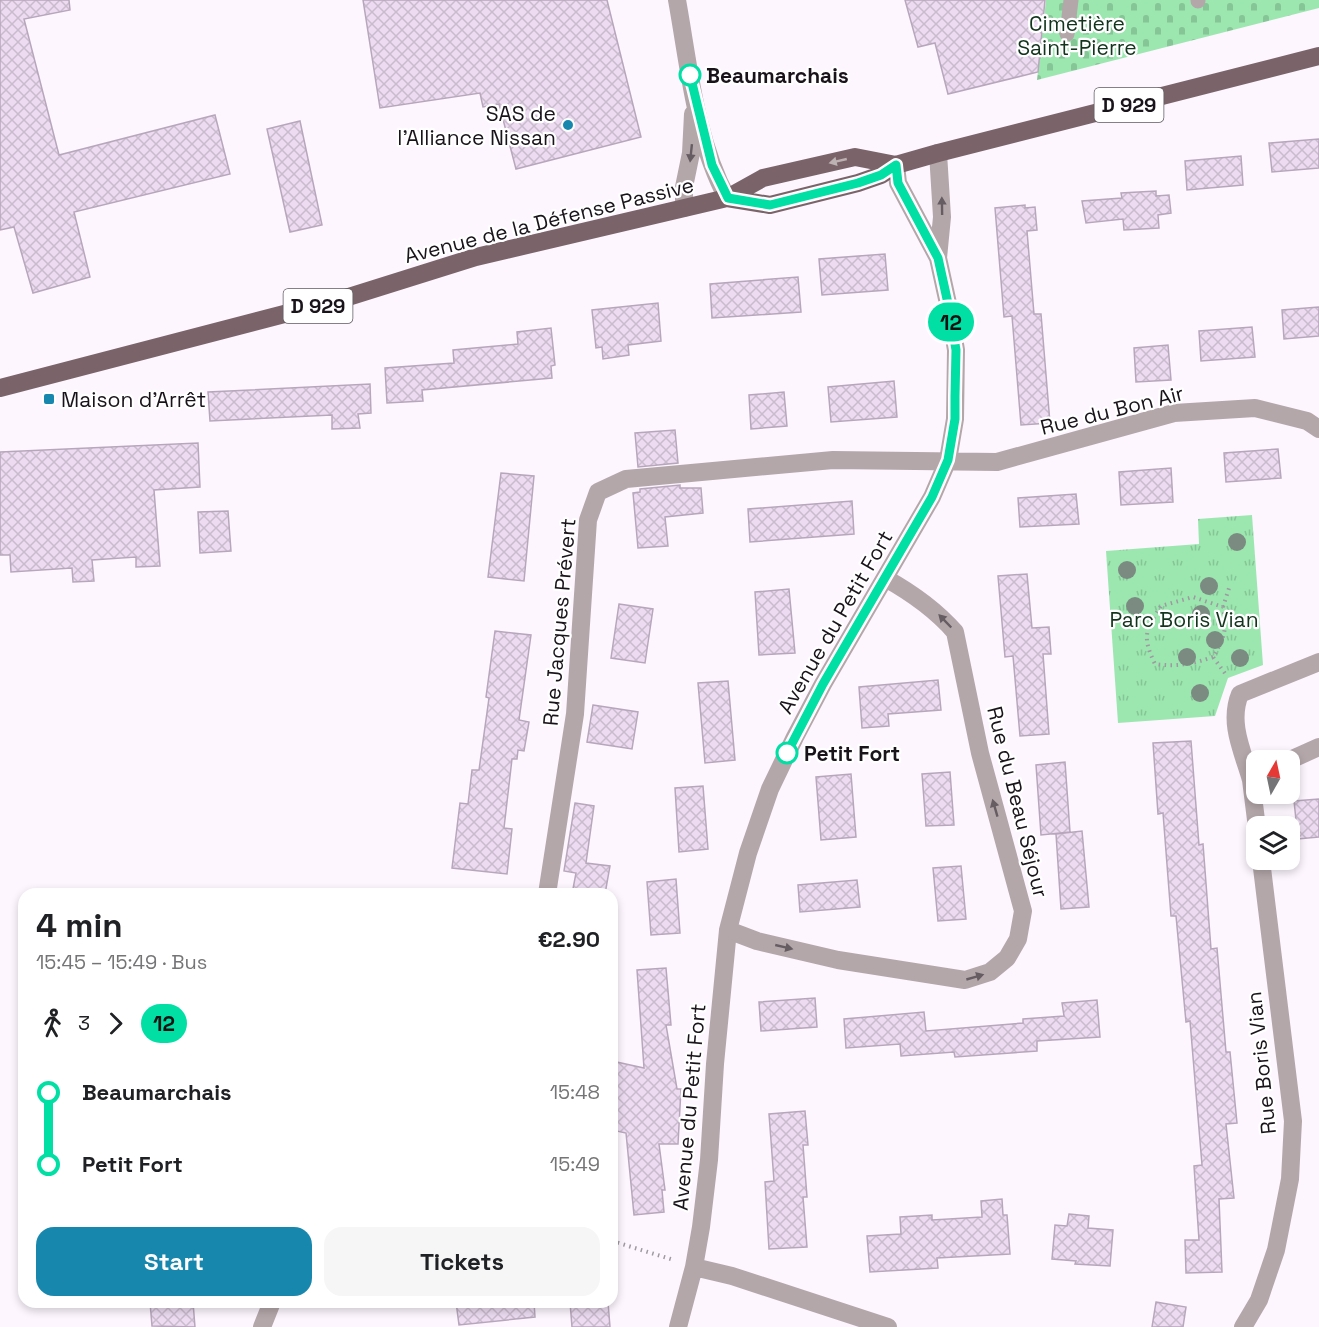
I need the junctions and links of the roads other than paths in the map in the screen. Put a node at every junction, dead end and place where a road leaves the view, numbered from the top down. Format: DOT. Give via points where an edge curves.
graph roads {
  1 [pos="677,0"];
  2 [pos="1071,0"];
  3 [pos="1067,34"];
  4 [pos="1319,56"];
  5 [pos="694,97"];
  6 [pos="938,153"];
  7 [pos="896,165"];
  8 [pos="728,198"];
  9 [pos="684,208"];
  10 [pos="938,258"];
  11 [pos="0,388"];
  12 [pos="1319,429"];
  13 [pos="948,460"];
  14 [pos="885,579"];
  15 [pos="1319,662"];
  16 [pos="1319,747"];
  17 [pos="1300,756"];
  18 [pos="1246,757"];
  19 [pos="1262,870"];
  20 [pos="548,888"];
  21 [pos="728,930"];
  22 [pos="694,1267"];
  23 [pos="270,1308"];
  24 [pos="262,1327"];
  25 [pos="678,1327"];
  26 [pos="888,1327"];
  27 [pos="1244,1327"];
  1 -- 5 [label="street"];
  2 -- 3 [label="lane"];
  4 -- 6 [label="main road, Avenue de la Défense Passive / D 929"];
  5 -- 8 [label="street" via="712,165"];
  5 -- 9 [label="street, one-way"];
  6 -- 7 [label="main road, Avenue de la Défense Passive / D 929"];
  10 -- 6 [label="street, Avenue du Petit Fort, one-way" via="942,217"];
  7 -- 8 [label="main road, Avenue de la Défense Passive / D 929" via="870,179 770,205"];
  7 -- 8 [label="main road, Avenue de la Défense Passive / D 929, one-way" via="855,157 763,178"];
  7 -- 10 [label="street, Avenue du Petit Fort" via="898,183"];
  8 -- 9 [label="main road, Avenue de la Défense Passive / D 929"];
  9 -- 11 [label="main road, Avenue de la Défense Passive / D 929" via="476,257 342,299"];
  10 -- 13 [label="street, Avenue du Petit Fort" via="956,350 955,419"];
  12 -- 13 [label="street, Rue du Bon Air" via="1307,421 1255,408 1174,413 997,462"];
  13 -- 14 [label="street, Avenue du Petit Fort" via="932,497"];
  13 -- 20 [label="street, Rue Jacques Prévert" via="833,460 627,479 598,492 588,520 575,714"];
  14 -- 21 [label="street, Avenue du Petit Fort" via="823,684 770,789"];
  21 -- 14 [label="street, Rue du Beau Séjour, one-way" via="756,941 838,960 965,980 990,972 1007,958 1018,939 1023,911 980,753 955,632 928,606"];
  15 -- 18 [label="street" via="1240,694 1234,706 1236,730"];
  16 -- 17 [label="street"];
  19 -- 27 [label="street, Rue Boris Vian" via="1293,1121 1290,1179 1276,1250 1259,1300"];
  21 -- 22 [label="street, Avenue du Petit Fort" via="710,1160"];
  22 -- 25 [label="street, Avenue du Petit Fort"];
  22 -- 26 [label="street"];
  23 -- 24 [label="street"];
}
